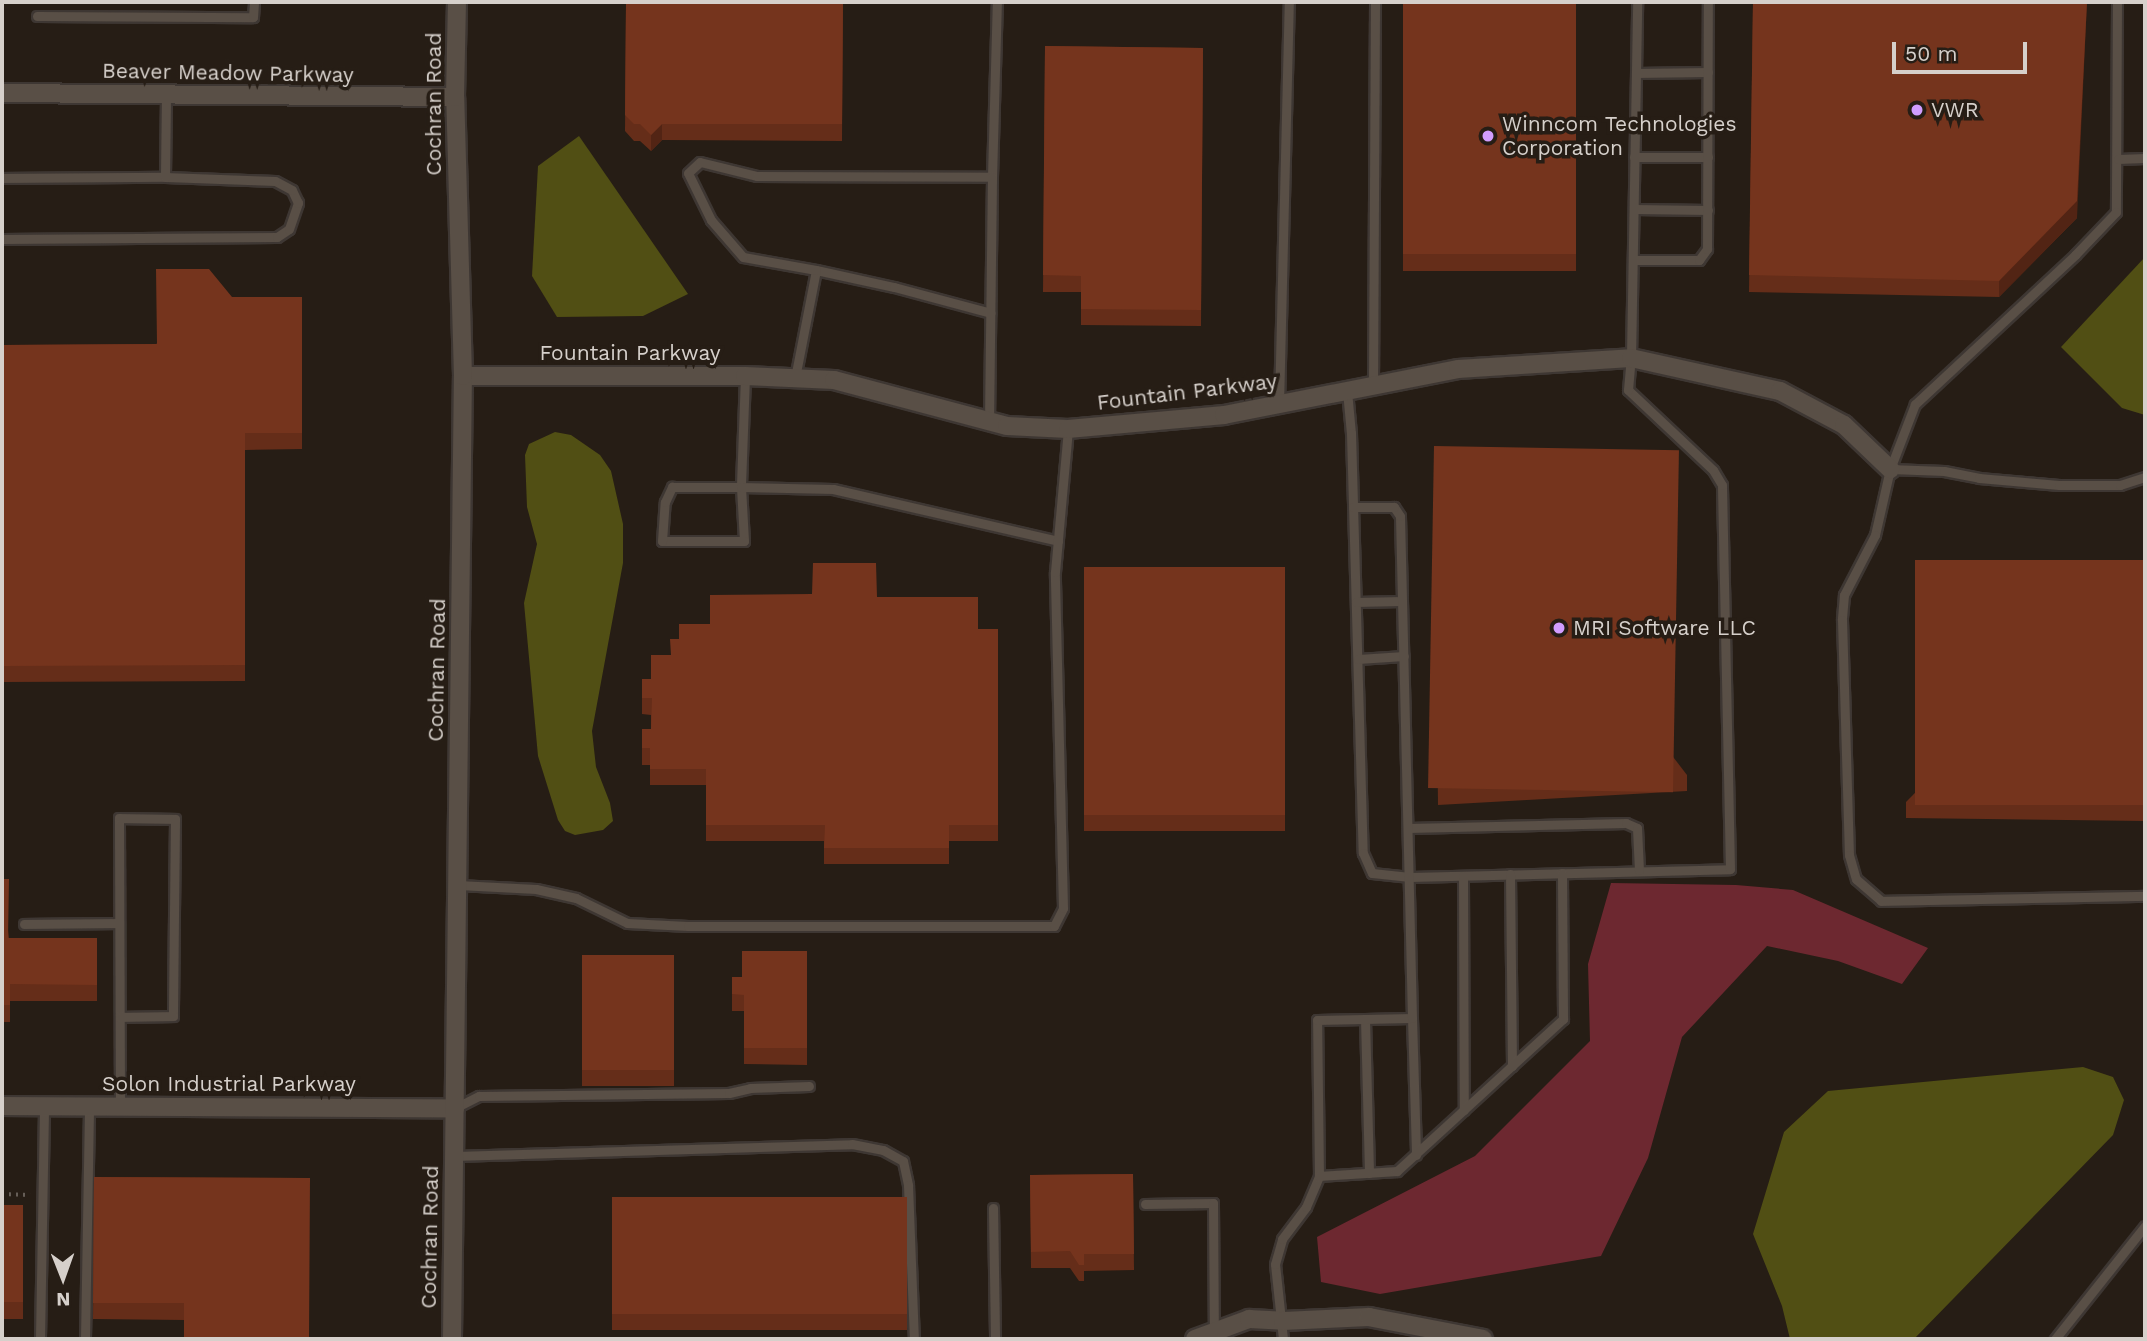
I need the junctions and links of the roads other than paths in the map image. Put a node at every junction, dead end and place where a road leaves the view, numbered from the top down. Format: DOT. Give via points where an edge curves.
graph roads {
  1 [pos="254,2"];
  2 [pos="457,2"];
  3 [pos="998,2"];
  4 [pos="1289,2"];
  5 [pos="1375,2"];
  6 [pos="1637,2"];
  7 [pos="1708,2"];
  8 [pos="2117,2"];
  9 [pos="37,16"];
  10 [pos="1708,72"];
  11 [pos="1636,73"];
  12 [pos="2,93"];
  13 [pos="166,95"];
  14 [pos="455,97"];
  15 [pos="1634,157"];
  16 [pos="1707,157"];
  17 [pos="2145,158"];
  18 [pos="2118,159"];
  19 [pos="165,177"];
  20 [pos="992,177"];
  21 [pos="2,178"];
  22 [pos="1633,209"];
  23 [pos="1707,210"];
  24 [pos="2,239"];
  25 [pos="1633,260"];
  26 [pos="816,270"];
  27 [pos="991,313"];
  28 [pos="1631,358"];
  29 [pos="463,376"];
  30 [pos="745,376"];
  31 [pos="795,378"];
  32 [pos="1373,386"];
  33 [pos="1347,391"];
  34 [pos="1279,404"];
  35 [pos="989,421"];
  36 [pos="1068,429"];
  37 [pos="1890,469"];
  38 [pos="2145,477"];
  39 [pos="741,487"];
  40 [pos="1353,507"];
  41 [pos="1058,541"];
  42 [pos="1402,601"];
  43 [pos="1356,602"];
  44 [pos="1404,656"];
  45 [pos="1358,659"];
  46 [pos="1408,828"];
  47 [pos="1639,870"];
  48 [pos="1562,873"];
  49 [pos="1510,874"];
  50 [pos="1463,876"];
  51 [pos="1410,877"];
  52 [pos="458,885"];
  53 [pos="2145,896"];
  54 [pos="119,923"];
  55 [pos="24,924"];
  56 [pos="120,1017"];
  57 [pos="1412,1018"];
  58 [pos="1365,1019"];
  59 [pos="1512,1066"];
  60 [pos="809,1086"];
  61 [pos="2,1106"];
  62 [pos="44,1106"];
  63 [pos="89,1106"];
  64 [pos="120,1107"];
  65 [pos="455,1108"];
  66 [pos="1464,1110"];
  67 [pos="1416,1155"];
  68 [pos="454,1156"];
  69 [pos="1369,1173"];
  70 [pos="1320,1176"];
  71 [pos="1145,1204"];
  72 [pos="993,1208"];
  73 [pos="2145,1226"];
  74 [pos="1283,1330"];
  75 [pos="1214,1332"];
  76 [pos="40,1339"];
  77 [pos="85,1339"];
  78 [pos="452,1339"];
  79 [pos="914,1339"];
  80 [pos="995,1339"];
  81 [pos="1195,1339"];
  82 [pos="1483,1339"];
  83 [pos="2055,1339"];
  1 -- 9 [label="lane" via="254,17"];
  2 -- 14 [label="street, Cochran Road"];
  3 -- 20 [label="lane"];
  4 -- 34 [label="lane"];
  5 -- 32 [label="lane"];
  6 -- 11 [label="lane"];
  7 -- 10 [label="lane"];
  8 -- 18 [label="lane"];
  10 -- 11 [label="lane"];
  10 -- 16 [label="lane"];
  11 -- 15 [label="lane"];
  12 -- 13 [label="street, Beaver Meadow Parkway"];
  13 -- 14 [label="street, Beaver Meadow Parkway"];
  13 -- 19 [label="lane"];
  14 -- 29 [label="street, Cochran Road"];
  15 -- 16 [label="lane"];
  15 -- 22 [label="lane"];
  16 -- 23 [label="lane"];
  17 -- 18 [label="lane"];
  18 -- 37 [label="lane" via="2116,212 1915,404"];
  19 -- 21 [label="lane"];
  19 -- 24 [label="lane" via="275,181 292,190 298,202 295,217 289,229 277,237"];
  20 -- 26 [label="lane" via="757,176 700,162 688,173 711,220 743,257"];
  20 -- 27 [label="lane"];
  22 -- 23 [label="lane"];
  22 -- 25 [label="lane"];
  23 -- 25 [label="lane" via="1707,249 1699,260"];
  25 -- 28 [label="lane"];
  26 -- 27 [label="lane"];
  26 -- 31 [label="lane"];
  27 -- 35 [label="lane"];
  28 -- 32 [label="street, Fountain Parkway" via="1458,369"];
  28 -- 37 [label="street, Fountain Parkway" via="1780,391 1844,425"];
  28 -- 47 [label="lane" via="1628,390 1713,470 1721,485 1731,869"];
  29 -- 30 [label="street, Fountain Parkway"];
  29 -- 52 [label="street, Cochran Road"];
  30 -- 31 [label="street, Fountain Parkway"];
  30 -- 39 [label="lane"];
  31 -- 35 [label="street, Fountain Parkway" via="834,380"];
  32 -- 33 [label="street, Fountain Parkway"];
  33 -- 34 [label="street, Fountain Parkway"];
  33 -- 40 [label="lane"];
  34 -- 36 [label="street, Fountain Parkway" via="1224,415"];
  35 -- 36 [label="street, Fountain Parkway"];
  36 -- 41 [label="lane"];
  37 -- 38 [label="lane" via="2059,485 2120,485"];
  37 -- 53 [label="lane" via="1875,535 1844,596 1842,620 1849,855 1856,879 1881,901"];
  39 -- 39 [label="lane" via="744,541 662,541 665,502 672,487"];
  39 -- 41 [label="lane" via="832,489"];
  40 -- 42 [label="lane" via="1394,507 1400,516"];
  40 -- 43 [label="lane"];
  41 -- 52 [label="lane" via="1063,908 1054,926 627,923 576,898 536,889"];
  42 -- 43 [label="lane"];
  42 -- 44 [label="lane"];
  43 -- 45 [label="lane"];
  44 -- 45 [label="lane"];
  44 -- 46 [label="lane"];
  45 -- 51 [label="lane" via="1363,853 1372,873"];
  46 -- 47 [label="lane" via="1626,823 1637,828"];
  46 -- 51 [label="lane"];
  47 -- 48 [label="lane"];
  48 -- 49 [label="lane"];
  48 -- 59 [label="lane" via="1563,1020"];
  49 -- 50 [label="lane"];
  49 -- 59 [label="lane"];
  50 -- 51 [label="lane"];
  50 -- 66 [label="lane"];
  51 -- 57 [label="lane"];
  52 -- 65 [label="street, Cochran Road"];
  54 -- 55 [label="lane"];
  54 -- 56 [label="lane"];
  54 -- 56 [label="lane" via="119,818 175,818 173,1016"];
  56 -- 64 [label="lane"];
  57 -- 58 [label="lane"];
  57 -- 67 [label="lane"];
  58 -- 69 [label="lane"];
  58 -- 70 [label="lane" via="1317,1020"];
  59 -- 66 [label="lane"];
  60 -- 65 [label="lane" via="729,1093 478,1097"];
  61 -- 62 [label="street, Solon Industrial Parkway"];
  62 -- 63 [label="street, Solon Industrial Parkway"];
  62 -- 76 [label="lane"];
  63 -- 64 [label="street, Solon Industrial Parkway"];
  63 -- 77 [label="lane"];
  64 -- 65 [label="street, Solon Industrial Parkway"];
  65 -- 68 [label="street, Cochran Road"];
  66 -- 67 [label="lane"];
  67 -- 69 [label="lane" via="1397,1171"];
  68 -- 78 [label="street, Cochran Road"];
  68 -- 79 [label="lane" via="852,1144 883,1150 902,1161 908,1185"];
  69 -- 70 [label="lane"];
  70 -- 74 [label="lane" via="1306,1206 1282,1239 1275,1264"];
  71 -- 75 [label="lane" via="1213,1203"];
  72 -- 80 [label="lane"];
  73 -- 83 [label="lane"];
  74 -- 75 [label="street" via="1249,1319"];
  74 -- 82 [label="street" via="1370,1317"];
  75 -- 81 [label="street"];
}
